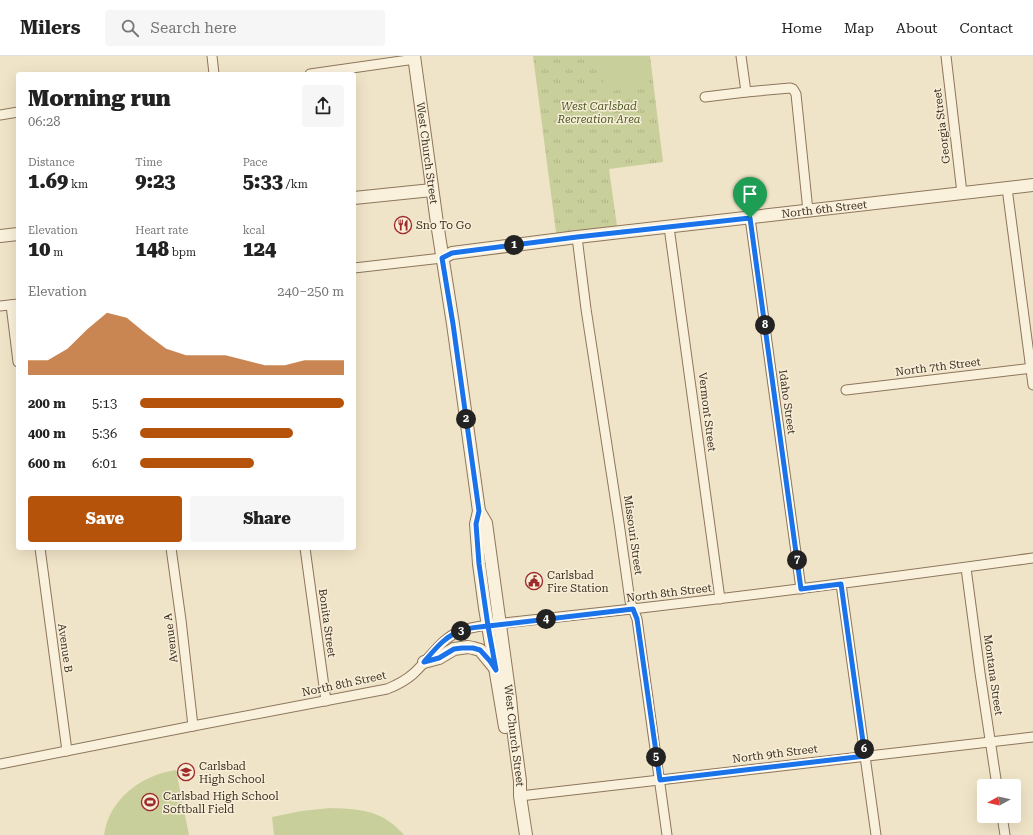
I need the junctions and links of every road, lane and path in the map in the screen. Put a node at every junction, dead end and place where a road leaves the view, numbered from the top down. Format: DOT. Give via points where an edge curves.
graph roads {
  1 [pos="212,56"];
  2 [pos="741,56"];
  3 [pos="946,56"];
  4 [pos="414,58"];
  5 [pos="214,72"];
  6 [pos="323,72"];
  7 [pos="746,92"];
  8 [pos="705,97"];
  9 [pos="16,112"];
  10 [pos="0,114"];
  11 [pos="1033,185"];
  12 [pos="1007,188"];
  13 [pos="432,190"];
  14 [pos="962,193"];
  15 [pos="356,198"];
  16 [pos="808,211"];
  17 [pos="750,218"];
  18 [pos="669,227"];
  19 [pos="16,234"];
  20 [pos="0,236"];
  21 [pos="577,237"];
  22 [pos="442,258"];
  23 [pos="356,268"];
  24 [pos="15,304"];
  25 [pos="0,306"];
  26 [pos="16,323"];
  27 [pos="1032,368"];
  28 [pos="1033,385"];
  29 [pos="846,390"];
  30 [pos="40,550"];
  31 [pos="171,550"];
  32 [pos="305,550"];
  33 [pos="1033,558"];
  34 [pos="966,568"];
  35 [pos="841,584"];
  36 [pos="801,589"];
  37 [pos="720,599"];
  38 [pos="633,609"];
  39 [pos="494,625"];
  40 [pos="424,662"];
  41 [pos="496,670"];
  42 [pos="326,701"];
  43 [pos="193,726"];
  44 [pos="1033,737"];
  45 [pos="990,742"];
  46 [pos="66,751"];
  47 [pos="865,756"];
  48 [pos="0,764"];
  49 [pos="996,779"];
  50 [pos="660,780"];
  51 [pos="520,796"];
  52 [pos="1003,823"];
  53 [pos="526,835"];
  54 [pos="667,835"];
  55 [pos="876,835"];
  56 [pos="1005,835"];
  1 -- 5 [label="street"];
  2 -- 7 [label="street"];
  3 -- 14 [label="street, Georgia Street"];
  4 -- 6 [label="street"];
  4 -- 13 [label="street, West Church Street"];
  7 -- 8 [label="street"];
  7 -- 16 [label="street" via="790,88 795,91"];
  9 -- 10 [label="street"];
  11 -- 12 [label="street, North 6th Street"];
  12 -- 14 [label="street, North 6th Street"];
  12 -- 27 [label="street"];
  13 -- 15 [label="street"];
  13 -- 22 [label="street, West Church Street"];
  14 -- 16 [label="street, North 6th Street"];
  16 -- 17 [label="street, North 6th Street"];
  17 -- 18 [label="street, North 6th Street"];
  17 -- 36 [label="street, Idaho Street"];
  18 -- 21 [label="street, North 6th Street"];
  18 -- 37 [label="street, Vermont Street"];
  19 -- 20 [label="street"];
  21 -- 22 [label="street, North 6th Street" via="452,253"];
  21 -- 38 [label="street, Missouri Street"];
  22 -- 23 [label="street, North 6th Street"];
  22 -- 39 [label="street, West Church Street" via="479,511 476,524 480,571"];
  24 -- 25 [label="street"];
  24 -- 26 [label="street"];
  27 -- 28 [label="street"];
  27 -- 29 [label="street, North 7th Street"];
  30 -- 46 [label="street, Avenue B"];
  31 -- 43 [label="street, Avenue A"];
  32 -- 42 [label="street, Bonita Street"];
  33 -- 34 [label="street, North 8th Street"];
  34 -- 35 [label="street, North 8th Street"];
  34 -- 45 [label="street, Montana Street"];
  35 -- 36 [label="street, North 8th Street"];
  35 -- 47 [label="street"];
  36 -- 37 [label="street, North 8th Street"];
  37 -- 38 [label="street, North 8th Street"];
  38 -- 39 [label="street, North 8th Street"];
  38 -- 50 [label="street, Missouri Street" via="637,619"];
  39 -- 40 [label="street, North 8th Street" via="468,628 455,633 440,644"];
  39 -- 41 [label="street, West Church Street"];
  39 -- 51 [label="street, West Church Street" via="510,698"];
  40 -- 41 [label="street" via="439,658 454,649 473,648 480,650"];
  40 -- 42 [label="street, North 8th Street" via="400,684"];
  41 -- 51 [label="street, West Church Street" via="513,782"];
  42 -- 43 [label="street, North 8th Street"];
  43 -- 46 [label="street, North 8th Street"];
  44 -- 45 [label="street, North 9th Street"];
  45 -- 47 [label="street, North 9th Street"];
  45 -- 49 [label="street, Montana Street"];
  46 -- 48 [label="street, North 8th Street"];
  47 -- 50 [label="street, North 9th Street"];
  47 -- 55 [label="street"];
  50 -- 51 [label="street, North 9th Street"];
  50 -- 54 [label="street, Missouri Street"];
  51 -- 53 [label="street, West Church Street"];
  52 -- 56 [label="street"];
}
